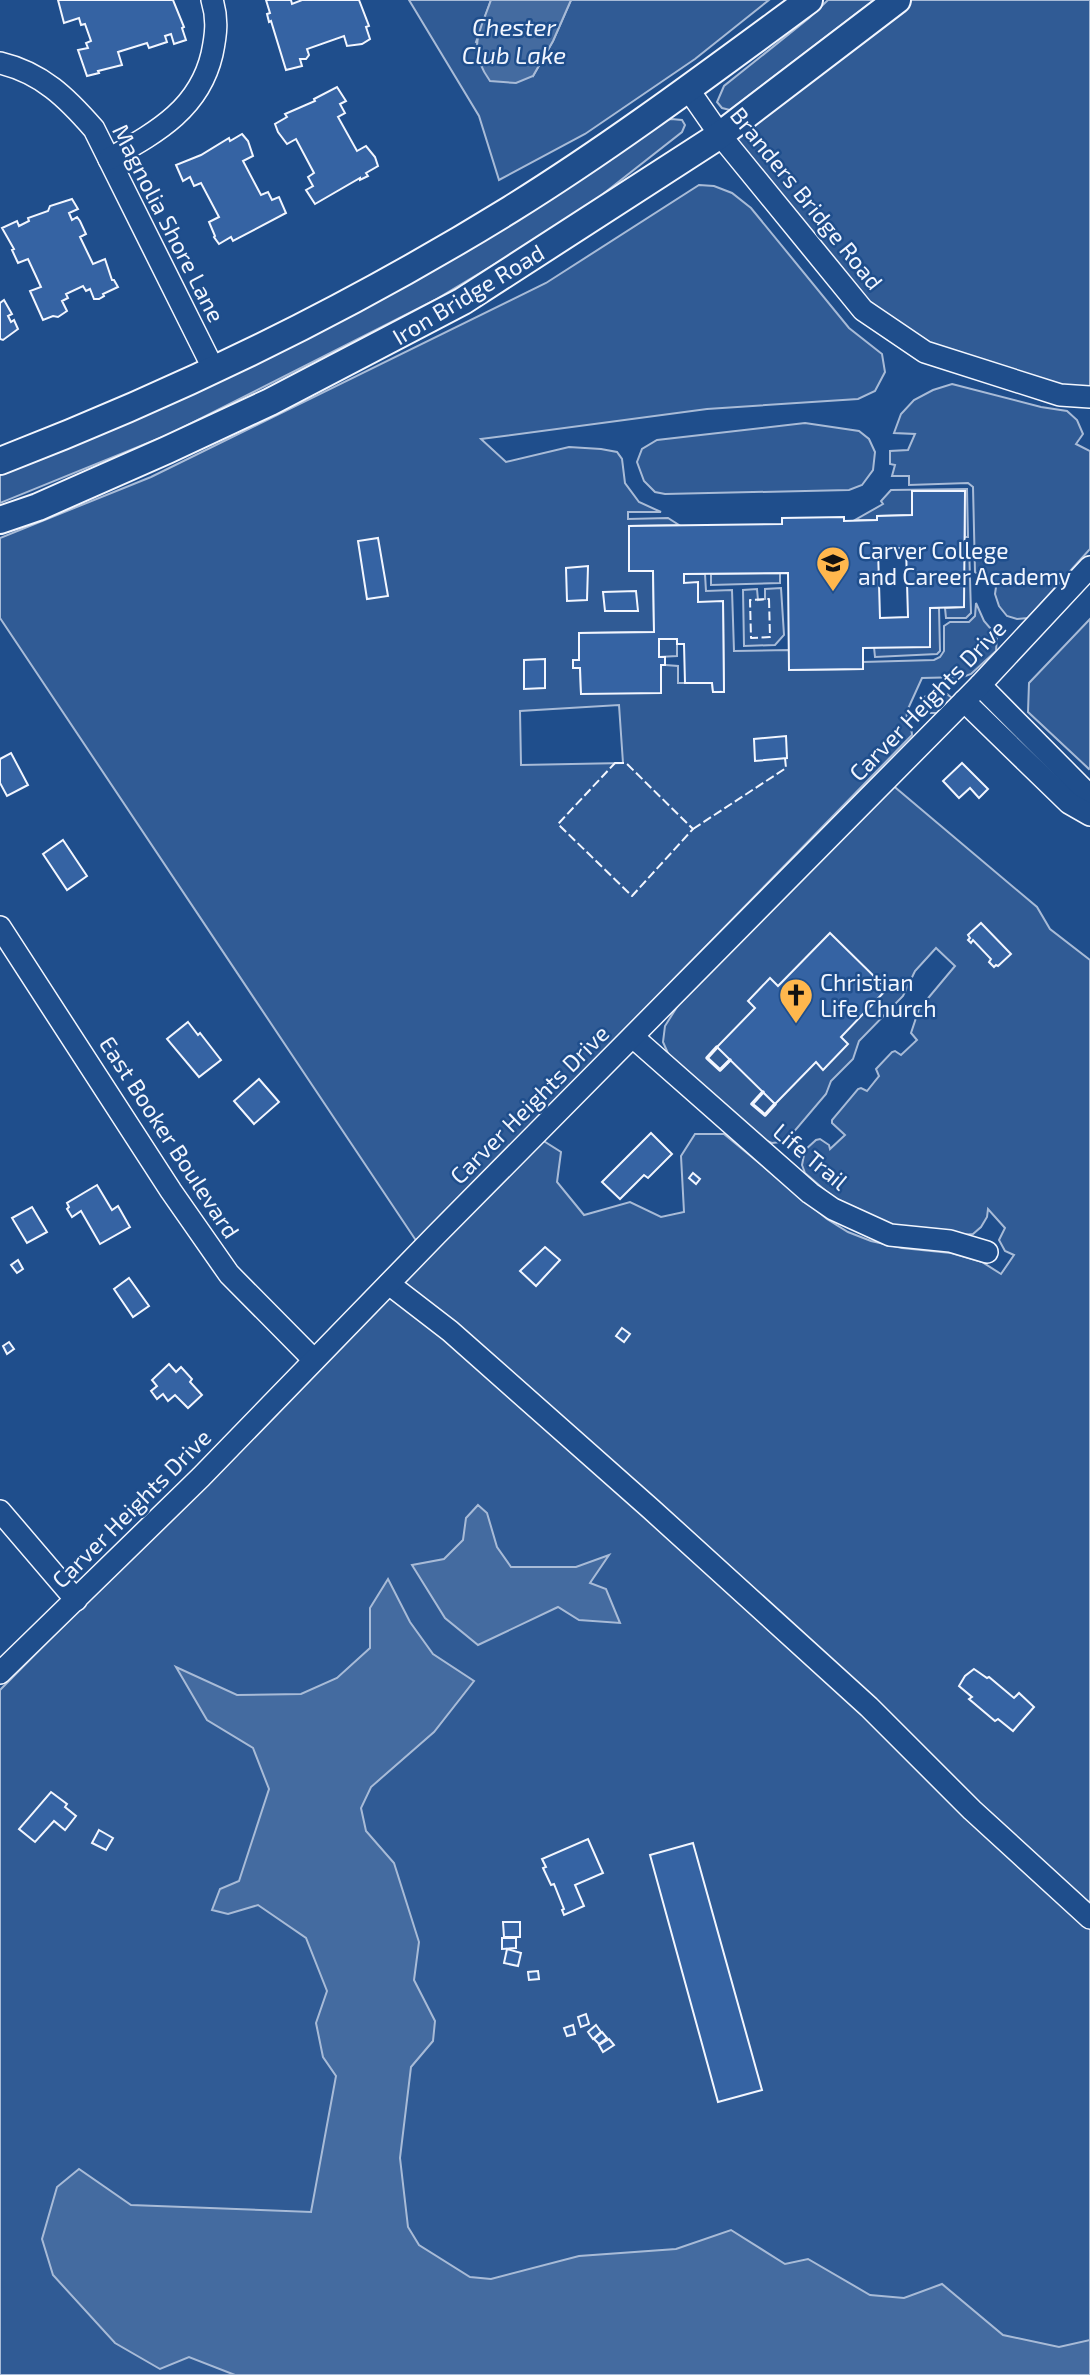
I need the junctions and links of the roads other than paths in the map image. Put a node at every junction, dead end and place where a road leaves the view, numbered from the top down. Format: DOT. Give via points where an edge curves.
graph roads {
  1 [pos="212,0"];
  2 [pos="809,0"];
  3 [pos="897,0"];
  4 [pos="0,63"];
  5 [pos="688,89"];
  6 [pos="720,135"];
  7 [pos="109,159"];
  8 [pos="214,370"];
  9 [pos="1090,397"];
  10 [pos="0,461"];
  11 [pos="0,520"];
  12 [pos="1090,567"];
  13 [pos="979,685"];
  14 [pos="964,701"];
  15 [pos="1090,798"];
  16 [pos="1090,815"];
  17 [pos="0,927"];
  18 [pos="633,1037"];
  19 [pos="987,1252"];
  20 [pos="389,1284"];
  21 [pos="314,1360"];
  22 [pos="0,1511"];
  23 [pos="76,1600"];
  24 [pos="0,1672"];
  25 [pos="1090,1918"];
  1 -- 7 [label="street" via="217,33 199,90 153,134"];
  2 -- 5 [label="main road"];
  3 -- 6 [label="main road, Iron Bridge Road"];
  4 -- 7 [label="street, Magnolia Shore Lane" via="41,80 67,98 94,130"];
  5 -- 6 [label="street, Branders Bridge Road"];
  5 -- 8 [label="main road" via="456,241"];
  6 -- 9 [label="street, Branders Bridge Road" via="863,310 925,352 1060,396"];
  6 -- 11 [label="main road, Iron Bridge Road" via="463,301 370,352 167,450"];
  7 -- 8 [label="street, Magnolia Shore Lane"];
  8 -- 10 [label="main road"];
  12 -- 13 [label="street, Carver Heights Drive"];
  13 -- 14 [label="street, Carver Heights Drive"];
  13 -- 15 [label="street"];
  14 -- 16 [label="street" via="1069,803"];
  14 -- 18 [label="street, Carver Heights Drive"];
  17 -- 21 [label="street, East Booker Boulevard" via="229,1274"];
  18 -- 19 [label="street, Life Trail" via="833,1209 890,1235 950,1241"];
  18 -- 20 [label="street, Carver Heights Drive"];
  20 -- 21 [label="street, Carver Heights Drive"];
  20 -- 25 [label="street" via="450,1331 651,1509 869,1707"];
  21 -- 23 [label="street, Carver Heights Drive"];
  22 -- 23 [label="street"];
  23 -- 24 [label="street, Carver Heights Drive"];
}
